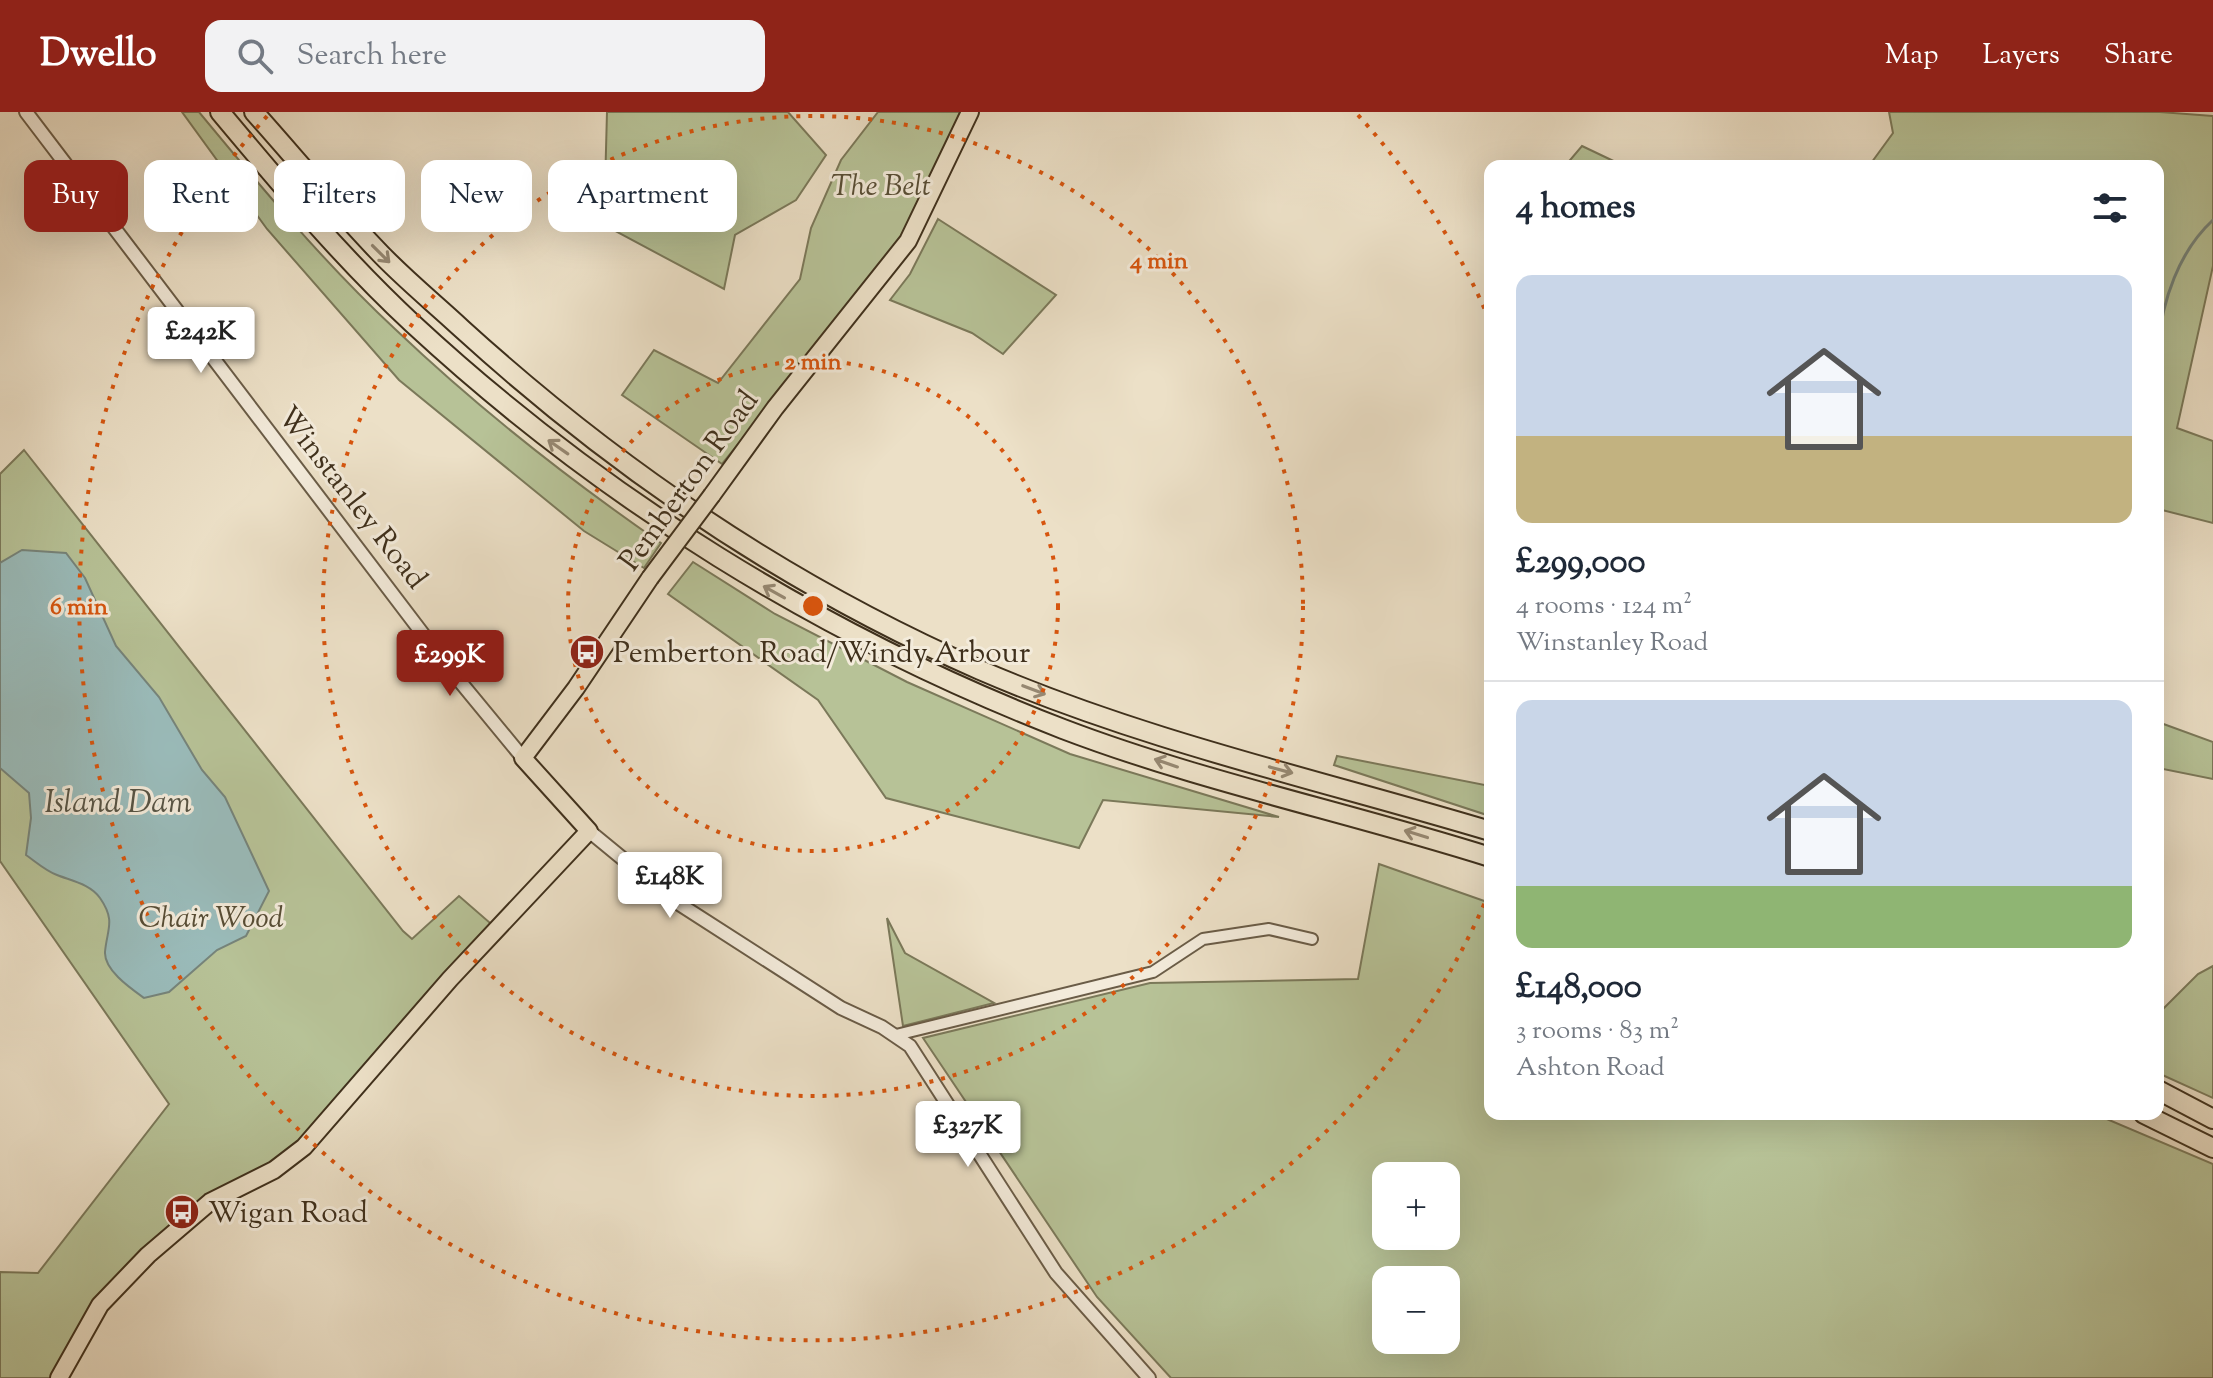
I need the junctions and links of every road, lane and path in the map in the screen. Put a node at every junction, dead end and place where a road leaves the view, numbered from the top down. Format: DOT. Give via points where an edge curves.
graph roads {
  1 [pos="26,112"];
  2 [pos="220,112"];
  3 [pos="254,112"];
  4 [pos="970,112"];
  5 [pos="523,758"];
  6 [pos="1484,829"];
  7 [pos="589,831"];
  8 [pos="1484,855"];
  9 [pos="1312,939"];
  10 [pos="896,1035"];
  11 [pos="2164,1093"];
  12 [pos="2213,1119"];
  13 [pos="2156,1120"];
  14 [pos="2213,1148"];
  15 [pos="59,1378"];
  16 [pos="1149,1378"];
  1 -- 5 [label="street, Winstanley Road"];
  8 -- 2 [label="highway, one-way" via="1213,779 1064,729 910,664 765,587 541,435 412,323 299,206"];
  3 -- 6 [label="highway, one-way" via="377,251 543,402 688,510 831,599 982,670 1161,738"];
  4 -- 5 [label="main road, Pemberton Road, bridge" via="908,241 775,408"];
  5 -- 7 [label="main road, Winstanley Road"];
  7 -- 10 [label="street" via="673,900 841,1008"];
  7 -- 15 [label="main road" via="450,979 304,1147 274,1170 210,1202 148,1255 100,1305"];
  9 -- 10 [label="street" via="1269,929 1203,939 1153,972"];
  10 -- 16 [label="street" via="922,1061 1056,1273"];
  11 -- 12 [label="highway"];
  13 -- 14 [label="highway"];
}
